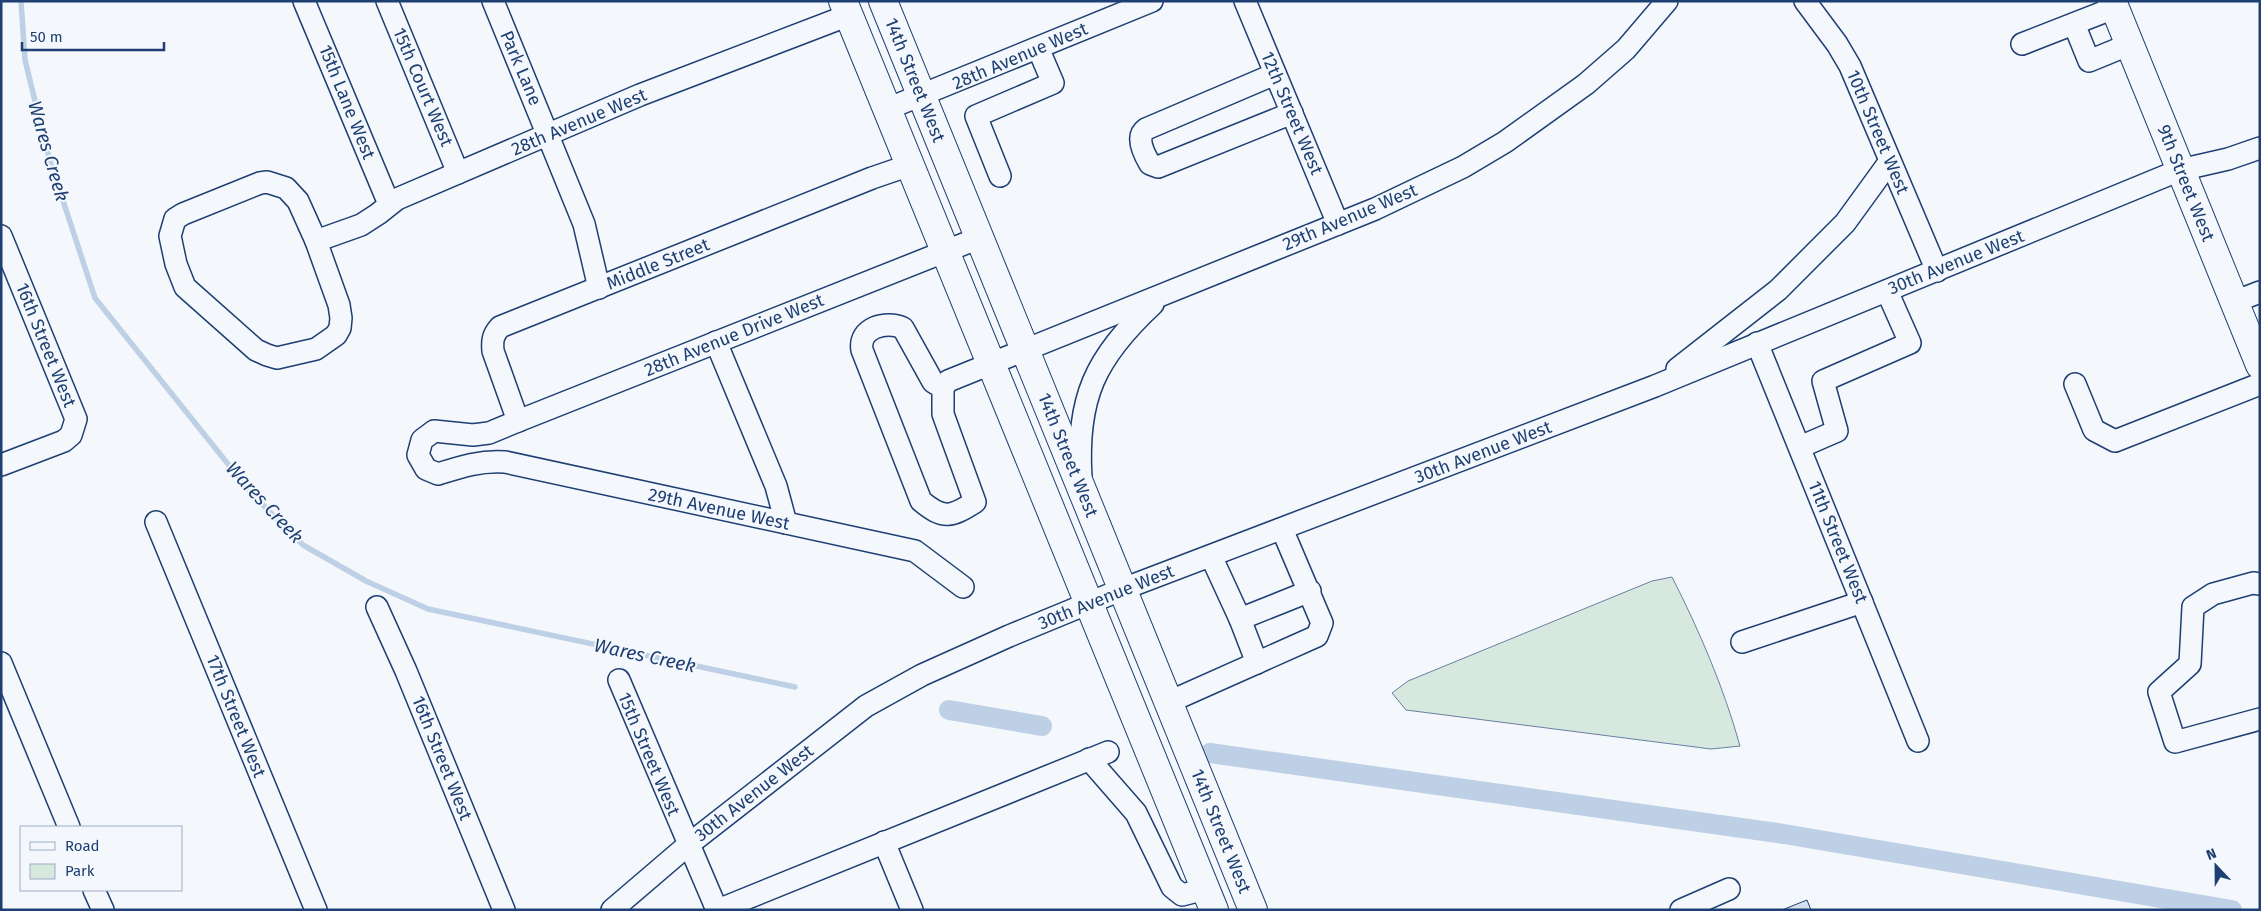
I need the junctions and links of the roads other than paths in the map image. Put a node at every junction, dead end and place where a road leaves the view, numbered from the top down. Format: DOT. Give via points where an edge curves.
graph roads {
  1 [pos="304,1"];
  2 [pos="387,1"];
  3 [pos="493,1"];
  4 [pos="883,1"];
  5 [pos="1152,1"];
  6 [pos="1245,1"];
  7 [pos="1667,1"];
  8 [pos="1805,1"];
  9 [pos="2113,5"];
  10 [pos="846,8"];
  11 [pos="2074,24"];
  12 [pos="2022,44"];
  13 [pos="2128,45"];
  14 [pos="1038,48"];
  15 [pos="1275,74"];
  16 [pos="922,97"];
  17 [pos="887,109"];
  18 [pos="1292,113"];
  19 [pos="549,135"];
  20 [pos="2260,148"];
  21 [pos="1890,161"];
  22 [pos="910,165"];
  23 [pos="2180,170"];
  24 [pos="458,173"];
  25 [pos="1000,176"];
  26 [pos="389,204"];
  27 [pos="1338,224"];
  28 [pos="1,236"];
  29 [pos="979,238"];
  30 [pos="316,241"];
  31 [pos="945,251"];
  32 [pos="1937,270"];
  33 [pos="600,288"];
  34 [pos="1887,291"];
  35 [pos="2260,292"];
  36 [pos="1163,294"];
  37 [pos="2234,302"];
  38 [pos="716,342"];
  39 [pos="1757,344"];
  40 [pos="1025,349"];
  41 [pos="991,363"];
  42 [pos="2260,365"];
  43 [pos="2075,384"];
  44 [pos="2260,384"];
  45 [pos="1655,386"];
  46 [pos="944,388"];
  47 [pos="518,421"];
  48 [pos="489,433"];
  49 [pos="1800,446"];
  50 [pos="492,461"];
  51 [pos="1,465"];
  52 [pos="1082,490"];
  53 [pos="156,522"];
  54 [pos="786,523"];
  55 [pos="1282,529"];
  56 [pos="1211,556"];
  57 [pos="2260,584"];
  58 [pos="963,586"];
  59 [pos="1123,589"];
  60 [pos="1310,591"];
  61 [pos="1862,602"];
  62 [pos="1090,604"];
  63 [pos="377,607"];
  64 [pos="1240,619"];
  65 [pos="1742,642"];
  66 [pos="1,663"];
  67 [pos="1257,663"];
  68 [pos="619,680"];
  69 [pos="1169,702"];
  70 [pos="2260,719"];
  71 [pos="1918,741"];
  72 [pos="1173,810"];
  73 [pos="1137,815"];
  74 [pos="69,826"];
  75 [pos="884,842"];
  76 [pos="688,845"];
  77 [pos="1729,889"];
  78 [pos="94,891"];
  79 [pos="1209,899"];
  80 [pos="103,910"];
  81 [pos="316,910"];
  82 [pos="504,910"];
  83 [pos="612,910"];
  84 [pos="717,910"];
  85 [pos="912,910"];
  86 [pos="1253,910"];
  87 [pos="1681,910"];
  1 -- 26 [label="street, 15th Lane West"];
  2 -- 24 [label="street, 15th Court West"];
  3 -- 19 [label="street, Park Lane"];
  4 -- 16 [label="main road, 14th Street West"];
  5 -- 14 [label="street, 28th Avenue West"];
  6 -- 15 [label="street, 12th Street West"];
  7 -- 27 [label="street, 29th Avenue West" via="1620,55 1586,84 1505,142 1420,189"];
  8 -- 21 [label="street, 10th Street West" via="1850,66"];
  9 -- 11 [label="street"];
  9 -- 13 [label="main road, 9th Street West"];
  10 -- 17 [label="main road, 14th Street West"];
  10 -- 19 [label="street, 28th Avenue West"];
  11 -- 12 [label="street"];
  11 -- 13 [label="street" via="2090,61"];
  13 -- 23 [label="main road, 9th Street West"];
  14 -- 16 [label="street, 28th Avenue West"];
  14 -- 25 [label="street" via="1054,83 976,116"];
  15 -- 18 [label="street, 12th Street West"];
  15 -- 18 [label="street" via="1146,129 1139,137 1146,157 1150,164 1158,166"];
  16 -- 17 [label="street, 28th Avenue West"];
  16 -- 29 [label="main road, 14th Street West"];
  17 -- 22 [label="main road, 14th Street West"];
  18 -- 27 [label="street, 12th Street West"];
  19 -- 24 [label="street, 28th Avenue West"];
  19 -- 33 [label="street, Park Lane" via="584,224"];
  20 -- 23 [label="street, 30th Avenue West"];
  21 -- 32 [label="street, 10th Street West"];
  21 -- 45 [label="street, 30th Avenue West" via="1845,222 1778,290"];
  22 -- 31 [label="main road, 14th Street West"];
  22 -- 33 [label="street, Middle Street"];
  23 -- 32 [label="street, 30th Avenue West"];
  23 -- 37 [label="main road, 9th Street West"];
  24 -- 26 [label="street, 28th Avenue West"];
  26 -- 30 [label="street, 28th Avenue West" via="361,225"];
  27 -- 36 [label="street, 29th Avenue West"];
  28 -- 51 [label="street, 16th Street West" via="76,419 71,435 64,441"];
  29 -- 31 [label="street, 28th Avenue Drive West"];
  29 -- 40 [label="main road, 14th Street West"];
  30 -- 30 [label="street" via="292,193 267,182 183,214 175,220 170,236 185,287 256,350 277,358 316,349 336,335 340,328 339,305"];
  31 -- 38 [label="street, 28th Avenue Drive West"];
  31 -- 41 [label="main road, 14th Street West"];
  32 -- 34 [label="street, 30th Avenue West"];
  33 -- 47 [label="street, Middle Street" via="500,327 494,334 493,350"];
  34 -- 39 [label="street, 30th Avenue West"];
  34 -- 49 [label="street" via="1910,343 1823,381 1837,431"];
  35 -- 37 [label="street"];
  36 -- 40 [label="street, 29th Avenue West"];
  36 -- 52 [label="street" via="1126,329 1094,378 1081,430"];
  37 -- 42 [label="main road, 9th Street West"];
  38 -- 47 [label="street, 28th Avenue Drive West"];
  38 -- 54 [label="street" via="776,486"];
  39 -- 45 [label="street, 30th Avenue West"];
  39 -- 49 [label="street, 11th Street West"];
  40 -- 41 [label="street, 29th Avenue West"];
  40 -- 52 [label="main road, 14th Street West"];
  41 -- 46 [label="street, 29th Avenue West" via="948,381"];
  41 -- 62 [label="main road, 14th Street West"];
  43 -- 44 [label="street" via="2094,430 2115,440"];
  45 -- 55 [label="street, 30th Avenue West"];
  46 -- 46 [label="street" via="943,414 975,502 958,513 944,516 922,501 862,350 860,342 863,336 886,324 902,328 933,382"];
  47 -- 48 [label="street, 28th Avenue Drive West"];
  48 -- 50 [label="street"];
  48 -- 50 [label="street" via="474,435 434,431 422,440 418,455 426,469 438,474"];
  49 -- 61 [label="street, 11th Street West"];
  50 -- 54 [label="street, 29th Avenue West"];
  52 -- 59 [label="main road, 14th Street West"];
  53 -- 81 [label="street, 17th Street West"];
  54 -- 58 [label="street, 29th Avenue West" via="915,551"];
  55 -- 56 [label="street, 30th Avenue West"];
  55 -- 60 [label="street"];
  56 -- 59 [label="street, 30th Avenue West"];
  56 -- 64 [label="street"];
  57 -- 70 [label="street" via="2213,594 2193,607 2190,664 2159,692 2175,742"];
  59 -- 62 [label="street, 30th Avenue West"];
  59 -- 69 [label="main road, 14th Street West"];
  60 -- 64 [label="street"];
  60 -- 67 [label="street" via="1322,623 1317,636"];
  61 -- 65 [label="street"];
  61 -- 71 [label="street, 11th Street West"];
  62 -- 72 [label="main road, 14th Street West"];
  62 -- 76 [label="street, 30th Avenue West" via="931,671 866,706"];
  63 -- 82 [label="street, 16th Street West"];
  64 -- 67 [label="street"];
  66 -- 74 [label="street"];
  67 -- 69 [label="street"];
  68 -- 76 [label="street, 15th Street West"];
  69 -- 86 [label="main road, 14th Street West"];
  72 -- 73 [label="street" via="1153,818"];
  72 -- 79 [label="main road, 14th Street West"];
  73 -- 75 [label="street" via="1099,756"];
  73 -- 79 [label="street" via="1172,887 1182,895"];
  75 -- 84 [label="street"];
  75 -- 85 [label="street"];
  76 -- 83 [label="street, 30th Avenue West"];
  76 -- 84 [label="street, 15th Street West"];
  77 -- 87 [label="street"];
  78 -- 80 [label="street"];
}
